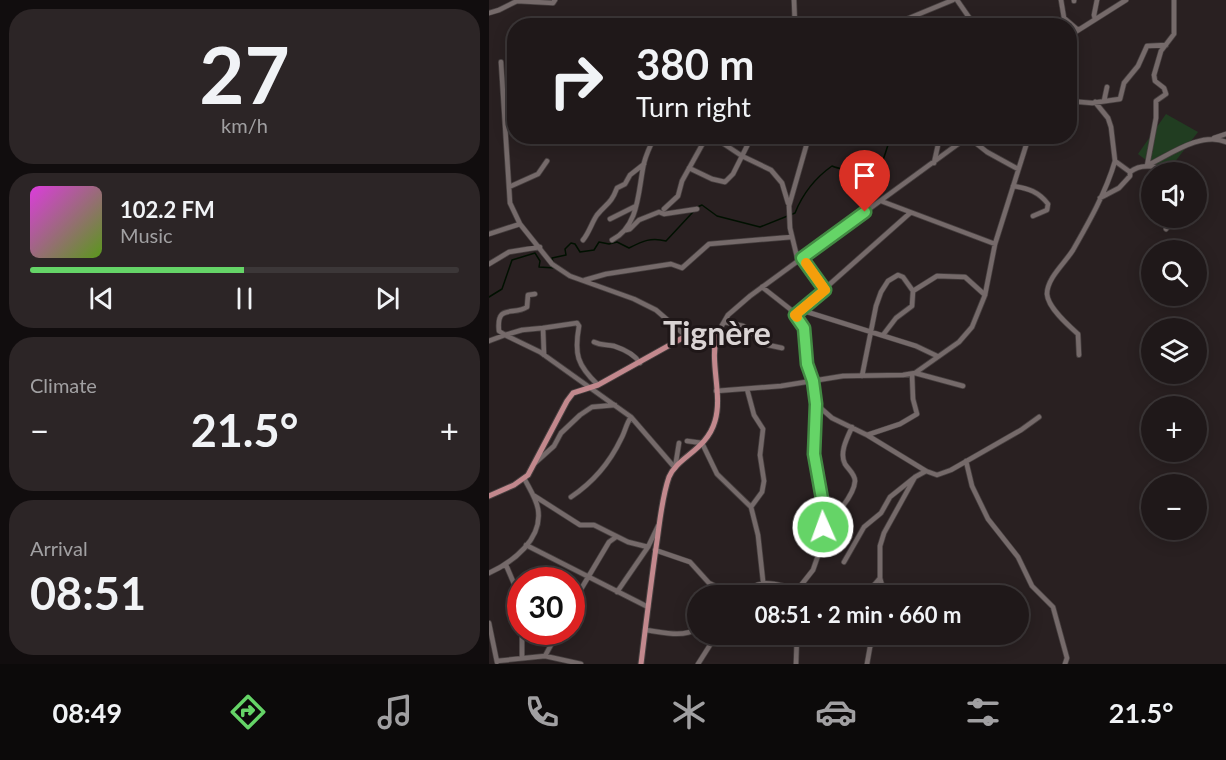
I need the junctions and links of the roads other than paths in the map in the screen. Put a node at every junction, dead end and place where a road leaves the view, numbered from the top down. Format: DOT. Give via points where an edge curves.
graph roads {
  1 [pos="555,0"];
  2 [pos="794,0"];
  3 [pos="955,0"];
  4 [pos="1061,0"];
  5 [pos="1097,0"];
  6 [pos="1175,0"];
  7 [pos="1124,1"];
  8 [pos="489,13"];
  9 [pos="795,18"];
  10 [pos="910,18"];
  11 [pos="969,18"];
  12 [pos="1064,18"];
  13 [pos="1095,20"];
  14 [pos="1078,30"];
  15 [pos="1167,45"];
  16 [pos="501,62"];
  17 [pos="1107,87"];
  18 [pos="1104,100"];
  19 [pos="1077,101"];
  20 [pos="1095,102"];
  21 [pos="1226,133"];
  22 [pos="1214,138"];
  23 [pos="1226,142"];
  24 [pos="652,144"];
  25 [pos="702,144"];
  26 [pos="724,144"];
  27 [pos="748,144"];
  28 [pos="807,144"];
  29 [pos="938,144"];
  30 [pos="958,144"];
  31 [pos="976,144"];
  32 [pos="1026,144"];
  33 [pos="742,156"];
  34 [pos="547,161"];
  35 [pos="1115,161"];
  36 [pos="1148,162"];
  37 [pos="1155,162"];
  38 [pos="934,163"];
  39 [pos="644,164"];
  40 [pos="1141,167"];
  41 [pos="689,168"];
  42 [pos="1018,169"];
  43 [pos="1130,172"];
  44 [pos="1013,186"];
  45 [pos="509,187"];
  46 [pos="1100,198"];
  47 [pos="881,201"];
  48 [pos="636,206"];
  49 [pos="789,206"];
  50 [pos="664,209"];
  51 [pos="697,209"];
  52 [pos="910,213"];
  53 [pos="1033,216"];
  54 [pos="610,219"];
  55 [pos="520,224"];
  56 [pos="626,230"];
  57 [pos="489,234"];
  58 [pos="792,237"];
  59 [pos="583,240"];
  60 [pos="612,240"];
  61 [pos="995,244"];
  62 [pos="540,247"];
  63 [pos="800,259"];
  64 [pos="489,264"];
  65 [pos="583,281"];
  66 [pos="762,287"];
  67 [pos="825,290"];
  68 [pos="913,291"];
  69 [pos="535,294"];
  70 [pos="985,295"];
  71 [pos="801,310"];
  72 [pos="795,315"];
  73 [pos="724,322"];
  74 [pos="543,328"];
  75 [pos="871,332"];
  76 [pos="717,334"];
  77 [pos="505,335"];
  78 [pos="686,336"];
  79 [pos="883,336"];
  80 [pos="489,341"];
  81 [pos="594,342"];
  82 [pos="782,348"];
  83 [pos="544,355"];
  84 [pos="1079,355"];
  85 [pos="937,356"];
  86 [pos="640,363"];
  87 [pos="913,373"];
  88 [pos="862,376"];
  89 [pos="813,381"];
  90 [pos="598,385"];
  91 [pos="963,386"];
  92 [pos="590,387"];
  93 [pos="747,389"];
  94 [pos="716,391"];
  95 [pos="816,404"];
  96 [pos="615,405"];
  97 [pos="631,417"];
  98 [pos="1039,417"];
  99 [pos="852,428"];
  100 [pos="867,435"];
  101 [pos="687,441"];
  102 [pos="679,443"];
  103 [pos="702,443"];
  104 [pos="966,460"];
  105 [pos="535,463"];
  106 [pos="675,468"];
  107 [pos="926,471"];
  108 [pos="915,477"];
  109 [pos="524,478"];
  110 [pos="533,495"];
  111 [pos="489,496"];
  112 [pos="571,497"];
  113 [pos="751,507"];
  114 [pos="659,524"];
  115 [pos="823,527"];
  116 [pos="617,537"];
  117 [pos="526,546"];
  118 [pos="648,546"];
  119 [pos="655,550"];
  120 [pos="844,562"];
  121 [pos="506,565"];
  122 [pos="489,573"];
  123 [pos="586,577"];
  124 [pos="880,578"];
  125 [pos="763,581"];
  126 [pos="713,585"];
  127 [pos="755,585"];
  128 [pos="780,585"];
  129 [pos="801,585"];
  130 [pos="874,585"];
  131 [pos="882,585"];
  132 [pos="617,592"];
  133 [pos="648,608"];
  134 [pos="489,623"];
  135 [pos="645,630"];
  136 [pos="687,633"];
  137 [pos="522,645"];
  138 [pos="551,645"];
  139 [pos="710,645"];
  140 [pos="797,645"];
  141 [pos="871,645"];
  142 [pos="545,656"];
  143 [pos="522,657"];
  144 [pos="497,663"];
  145 [pos="581,664"];
  146 [pos="641,664"];
  147 [pos="698,664"];
  148 [pos="796,664"];
  149 [pos="867,664"];
  150 [pos="1065,664"];
  1 -- 8 [label="street" via="517,1"];
  2 -- 9 [label="street"];
  3 -- 10 [label="street"];
  3 -- 11 [label="street"];
  4 -- 12 [label="street"];
  5 -- 13 [label="street"];
  6 -- 15 [label="street" via="1174,34"];
  7 -- 13 [label="street"];
  13 -- 14 [label="street"];
  15 -- 18 [label="street" via="1147,46 1124,83 1121,98"];
  15 -- 36 [label="street" via="1161,51 1154,75 1166,94 1156,101"];
  16 -- 45 [label="street"];
  17 -- 18 [label="street"];
  18 -- 20 [label="street"];
  19 -- 20 [label="street"];
  20 -- 35 [label="street" via="1108,118"];
  21 -- 22 [label="street"];
  22 -- 23 [label="street"];
  22 -- 37 [label="street"];
  24 -- 39 [label="street"];
  25 -- 41 [label="street"];
  26 -- 33 [label="street"];
  27 -- 33 [label="street"];
  28 -- 49 [label="street"];
  29 -- 38 [label="street"];
  30 -- 38 [label="street"];
  31 -- 42 [label="street"];
  32 -- 42 [label="street"];
  33 -- 41 [label="street" via="725,182"];
  33 -- 49 [label="street" via="778,177"];
  34 -- 45 [label="street" via="538,174"];
  35 -- 43 [label="street"];
  35 -- 46 [label="street"];
  38 -- 47 [label="street"];
  39 -- 48 [label="street"];
  39 -- 59 [label="street" via="617,188 613,200 596,216"];
  40 -- 43 [label="street"];
  41 -- 50 [label="street" via="678,196"];
  42 -- 44 [label="street"];
  43 -- 46 [label="street" via="1125,183"];
  44 -- 53 [label="street" via="1034,191 1048,204 1047,210"];
  44 -- 61 [label="street"];
  45 -- 55 [label="street" via="510,203"];
  46 -- 84 [label="street" via="1047,292 1059,315 1078,334"];
  47 -- 52 [label="street"];
  47 -- 63 [label="street"];
  48 -- 54 [label="street"];
  48 -- 56 [label="street"];
  49 -- 58 [label="street"];
  51 -- 56 [label="street" via="659,212"];
  52 -- 61 [label="street"];
  52 -- 67 [label="street"];
  55 -- 57 [label="street"];
  55 -- 62 [label="street"];
  56 -- 60 [label="street"];
  58 -- 63 [label="street"];
  58 -- 65 [label="street" via="709,244 682,268 671,264"];
  61 -- 70 [label="street"];
  62 -- 64 [label="street" via="509,252"];
  62 -- 65 [label="street" via="552,264"];
  63 -- 66 [label="street"];
  63 -- 67 [label="street"];
  65 -- 78 [label="street" via="656,310"];
  66 -- 72 [label="street"];
  66 -- 73 [label="street"];
  67 -- 71 [label="street"];
  68 -- 70 [label="street" via="937,276 956,275 966,277"];
  68 -- 75 [label="street" via="900,276 888,281 876,306"];
  68 -- 79 [label="street" via="912,306 896,318"];
  69 -- 77 [label="street" via="528,295 527,307 503,313 498,324"];
  70 -- 85 [label="street" via="972,327 959,342"];
  71 -- 72 [label="street"];
  71 -- 75 [label="street"];
  72 -- 89 [label="street" via="804,328 807,364"];
  73 -- 76 [label="street"];
  73 -- 82 [label="street" via="743,326 768,345"];
  74 -- 77 [label="street"];
  74 -- 83 [label="street"];
  74 -- 90 [label="street" via="578,324 576,350 587,374"];
  75 -- 79 [label="street"];
  75 -- 88 [label="street"];
  76 -- 78 [label="main road"];
  76 -- 94 [label="main road"];
  77 -- 80 [label="street"];
  77 -- 83 [label="street"];
  78 -- 86 [label="main road"];
  79 -- 85 [label="street"];
  81 -- 86 [label="street" via="615,347"];
  83 -- 92 [label="street"];
  85 -- 87 [label="street"];
  86 -- 90 [label="main road"];
  87 -- 88 [label="street"];
  87 -- 91 [label="street"];
  87 -- 100 [label="street" via="913,399 918,414"];
  88 -- 89 [label="street"];
  89 -- 93 [label="street"];
  89 -- 95 [label="street"];
  90 -- 92 [label="main road"];
  92 -- 96 [label="street"];
  92 -- 105 [label="main road" via="573,393 567,400"];
  93 -- 94 [label="street"];
  93 -- 113 [label="street" via="754,416 763,429 762,492"];
  94 -- 103 [label="main road" via="716,418"];
  95 -- 99 [label="street"];
  95 -- 115 [label="street" via="814,454 824,510"];
  96 -- 97 [label="street"];
  96 -- 105 [label="street" via="592,407 580,415"];
  97 -- 106 [label="street"];
  97 -- 112 [label="street" via="617,447 596,477"];
  98 -- 104 [label="street"];
  99 -- 100 [label="street"];
  99 -- 115 [label="street" via="845,444 844,461 855,482 839,513"];
  100 -- 107 [label="street"];
  101 -- 103 [label="street"];
  102 -- 106 [label="street"];
  103 -- 106 [label="main road"];
  103 -- 113 [label="street" via="717,474"];
  104 -- 107 [label="street" via="937,475"];
  104 -- 150 [label="street" via="972,486 988,519 1019,557 1032,586 1053,607 1067,658"];
  105 -- 109 [label="main road"];
  106 -- 114 [label="main road" via="669,477"];
  107 -- 108 [label="street"];
  108 -- 120 [label="street" via="864,526"];
  108 -- 124 [label="street" via="883,533"];
  109 -- 110 [label="street"];
  109 -- 111 [label="main road"];
  110 -- 116 [label="street" via="574,522 594,525"];
  110 -- 117 [label="street" via="538,508 537,530"];
  113 -- 125 [label="street"];
  114 -- 118 [label="street"];
  114 -- 119 [label="main road"];
  115 -- 129 [label="street" via="813,570"];
  116 -- 118 [label="street"];
  116 -- 123 [label="street" via="609,542"];
  117 -- 121 [label="street"];
  117 -- 123 [label="street"];
  118 -- 132 [label="street"];
  119 -- 126 [label="street" via="690,562"];
  119 -- 133 [label="main road"];
  121 -- 122 [label="street"];
  123 -- 132 [label="street"];
  124 -- 130 [label="street"];
  124 -- 131 [label="street"];
  125 -- 127 [label="street"];
  125 -- 128 [label="street"];
  132 -- 133 [label="street"];
  133 -- 135 [label="main road"];
  134 -- 144 [label="street"];
  135 -- 136 [label="street"];
  135 -- 146 [label="main road"];
  137 -- 143 [label="street"];
  138 -- 142 [label="street"];
  139 -- 147 [label="street"];
  140 -- 148 [label="street"];
  141 -- 149 [label="street"];
  142 -- 143 [label="street"];
  142 -- 145 [label="street"];
  143 -- 144 [label="street"];
}
